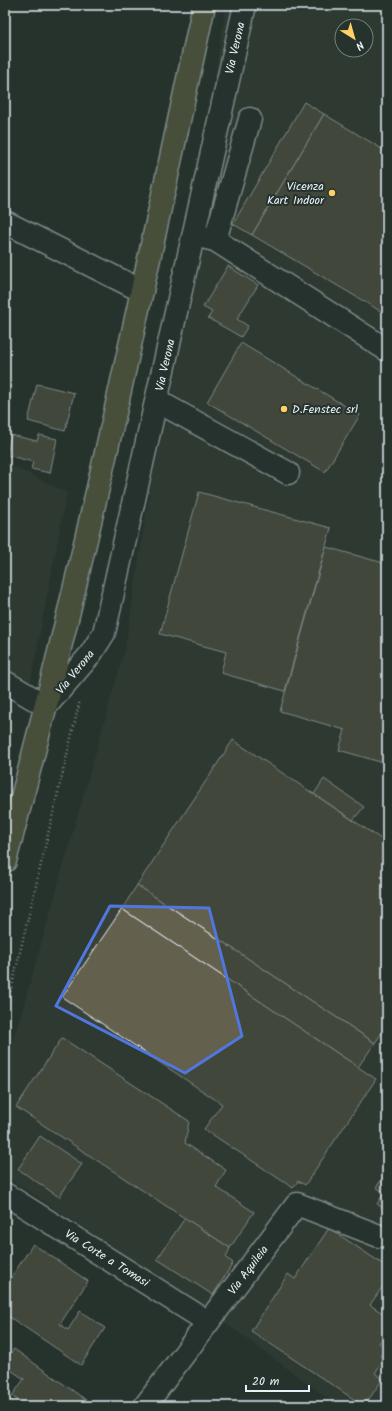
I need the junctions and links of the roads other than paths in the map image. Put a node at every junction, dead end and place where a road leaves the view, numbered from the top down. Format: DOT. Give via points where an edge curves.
graph roads {
  1 [pos="204,5"];
  2 [pos="245,5"];
  3 [pos="250,119"];
  4 [pos="5,222"];
  5 [pos="194,235"];
  6 [pos="214,240"];
  7 [pos="142,291"];
  8 [pos="387,350"];
  9 [pos="157,401"];
  10 [pos="288,473"];
  11 [pos="5,682"];
  12 [pos="46,706"];
  13 [pos="5,861"];
  14 [pos="5,1194"];
  15 [pos="379,1236"];
  16 [pos="208,1322"];
  17 [pos="145,1406"];
  1 -- 7 [label="main road, Via Verona"];
  2 -- 5 [label="street, Via Verona"];
  3 -- 6 [label="street"];
  4 -- 7 [label="street"];
  5 -- 6 [label="street"];
  5 -- 9 [label="street, Via Verona"];
  6 -- 8 [label="street"];
  7 -- 12 [label="main road, Via Verona"];
  9 -- 10 [label="street"];
  9 -- 12 [label="street, Via Verona" via="104,633 90,655"];
  11 -- 12 [label="street"];
  12 -- 13 [label="main road, Via Verona"];
  14 -- 16 [label="street, Via Corte a Tomasi"];
  15 -- 16 [label="street, Via Aquileia" via="297,1204"];
  16 -- 17 [label="street, Via Aquileia"];
}
